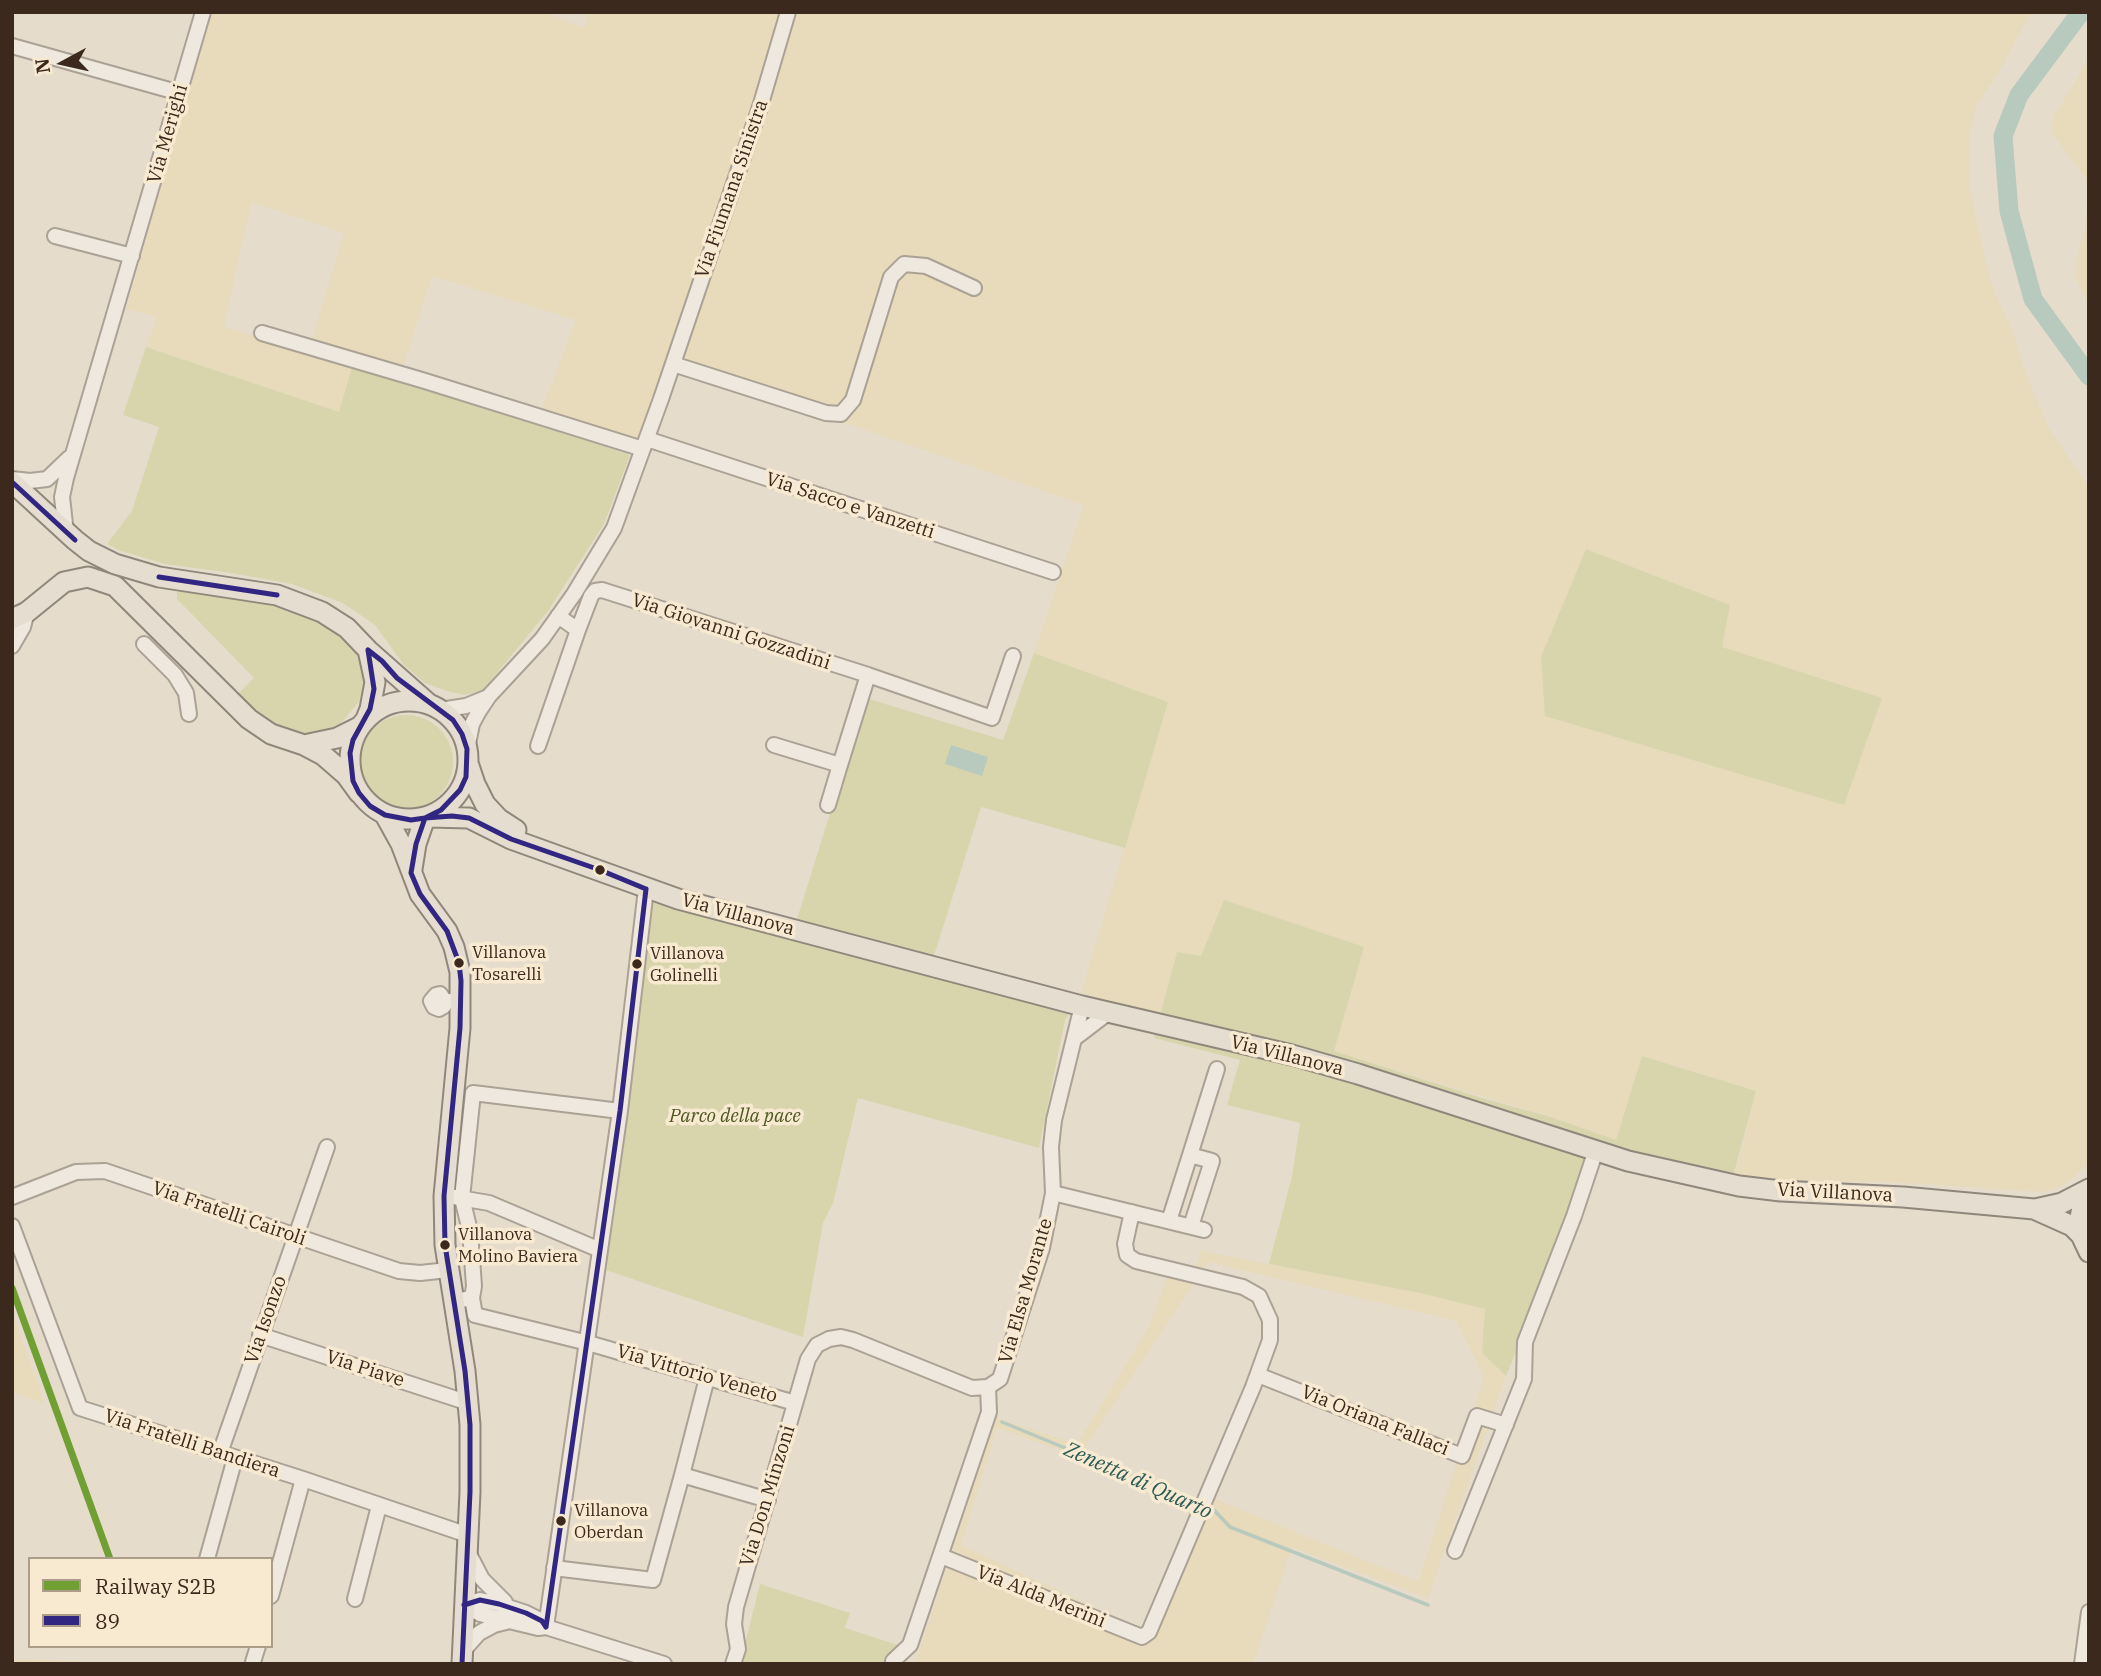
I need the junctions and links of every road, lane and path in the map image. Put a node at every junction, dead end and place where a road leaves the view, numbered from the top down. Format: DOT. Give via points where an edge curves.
graph roads {
  1 [pos="203,12"];
  2 [pos="788,12"];
  3 [pos="12,46"];
  4 [pos="180,93"];
  5 [pos="55,236"];
  6 [pos="132,256"];
  7 [pos="974,288"];
  8 [pos="262,334"];
  9 [pos="673,364"];
  10 [pos="645,444"];
  11 [pos="73,454"];
  12 [pos="12,481"];
  13 [pos="66,533"];
  14 [pos="1053,572"];
  15 [pos="20,615"];
  16 [pos="558,616"];
  17 [pos="578,631"];
  18 [pos="144,644"];
  19 [pos="12,646"];
  20 [pos="178,649"];
  21 [pos="368,650"];
  22 [pos="1013,656"];
  23 [pos="163,664"];
  24 [pos="868,675"];
  25 [pos="489,696"];
  26 [pos="434,707"];
  27 [pos="189,714"];
  28 [pos="363,723"];
  29 [pos="304,745"];
  30 [pos="774,745"];
  31 [pos="538,746"];
  32 [pos="467,756"];
  33 [pos="840,765"];
  34 [pos="359,793"];
  35 [pos="828,805"];
  36 [pos="385,815"];
  37 [pos="427,817"];
  38 [pos="549,852"];
  39 [pos="411,873"];
  40 [pos="646,889"];
  41 [pos="1082,1006"];
  42 [pos="1109,1012"];
  43 [pos="1075,1038"];
  44 [pos="1217,1069"];
  45 [pos="620,1111"];
  46 [pos="327,1147"];
  47 [pos="1596,1150"];
  48 [pos="1190,1155"];
  49 [pos="2089,1190"];
  50 [pos="1053,1193"];
  51 [pos="12,1197"];
  52 [pos="453,1197"];
  53 [pos="2034,1209"];
  54 [pos="1132,1212"];
  55 [pos="1169,1221"];
  56 [pos="12,1226"];
  57 [pos="295,1237"];
  58 [pos="2085,1243"];
  59 [pos="600,1250"];
  60 [pos="448,1270"];
  61 [pos="463,1300"];
  62 [pos="260,1335"];
  63 [pos="587,1343"];
  64 [pos="1258,1375"];
  65 [pos="707,1378"];
  66 [pos="994,1383"];
  67 [pos="469,1403"];
  68 [pos="795,1403"];
  69 [pos="1506,1425"];
  70 [pos="220,1453"];
  71 [pos="235,1458"];
  72 [pos="682,1475"];
  73 [pos="303,1479"];
  74 [pos="768,1500"];
  75 [pos="379,1506"];
  76 [pos="468,1542"];
  77 [pos="1455,1551"];
  78 [pos="940,1556"];
  79 [pos="208,1557"];
  80 [pos="554,1568"];
  81 [pos="273,1589"];
  82 [pos="355,1599"];
  83 [pos="464,1605"];
  84 [pos="2089,1612"];
  85 [pos="511,1615"];
  86 [pos="546,1627"];
  87 [pos="257,1648"];
  88 [pos="462,1658"];
  89 [pos="893,1661"];
  90 [pos="253,1662"];
  91 [pos="664,1664"];
  92 [pos="733,1664"];
  93 [pos="2082,1664"];
  1 -- 4 [label="street, Via Merighi"];
  2 -- 9 [label="street, Via Fiumana Sinistra"];
  3 -- 4 [label="street"];
  4 -- 6 [label="street, Via Merighi"];
  5 -- 6 [label="street"];
  6 -- 11 [label="street, Via Merighi"];
  7 -- 9 [label="street" via="926,265 904,264 891,277 853,400 841,414"];
  8 -- 10 [label="street, Via Sacco e Vanzetti"];
  9 -- 10 [label="street, Via Fiumana Sinistra"];
  10 -- 14 [label="street, Via Sacco e Vanzetti"];
  10 -- 16 [label="street, Via Fiumana Sinistra" via="614,527"];
  11 -- 12 [label="street, Via Merighi" via="47,479"];
  11 -- 13 [label="street, Via Merighi" via="62,497"];
  12 -- 13 [label="main road"];
  13 -- 21 [label="main road" via="101,558 135,571 309,606 346,628"];
  15 -- 19 [label="street" via="23,627"];
  15 -- 20 [label="main road" via="71,579 96,578 115,586"];
  16 -- 17 [label="street"];
  16 -- 25 [label="street, Via Fiumana Sinistra"];
  17 -- 24 [label="street, Via Giovanni Gozzadini" via="591,596 602,590"];
  17 -- 31 [label="street"];
  18 -- 23 [label="street"];
  20 -- 23 [label="street"];
  20 -- 29 [label="main road" via="255,724"];
  21 -- 26 [label="main road"];
  21 -- 28 [label="main road" via="375,682"];
  22 -- 24 [label="street, Via Giovanni Gozzadini" via="992,718"];
  23 -- 27 [label="street" via="186,693"];
  24 -- 33 [label="street"];
  25 -- 26 [label="street, Via Fiumana Sinistra" via="466,706"];
  25 -- 32 [label="street, Via Fiumana Sinistra" via="472,724"];
  26 -- 28 [label="main road" via="395,702"];
  26 -- 32 [label="main road" via="453,720"];
  28 -- 29 [label="main road" via="337,738"];
  28 -- 34 [label="main road" via="350,753"];
  29 -- 34 [label="main road" via="335,764"];
  30 -- 33 [label="street"];
  32 -- 37 [label="main road" via="466,777 456,796"];
  32 -- 38 [label="main road, Via Villanova" via="489,809"];
  33 -- 35 [label="street"];
  34 -- 36 [label="main road"];
  36 -- 37 [label="main road"];
  36 -- 39 [label="main road"];
  37 -- 38 [label="main road, Via Villanova" via="469,818"];
  37 -- 39 [label="main road"];
  38 -- 40 [label="main road, Via Villanova"];
  39 -- 52 [label="main road" via="447,931 460,972 454,1001"];
  40 -- 41 [label="main road, Via Villanova"];
  40 -- 45 [label="street"];
  41 -- 42 [label="main road, Via Villanova"];
  41 -- 43 [label="street, Via Elsa Morante"];
  42 -- 43 [label="street"];
  42 -- 47 [label="main road, Via Villanova" via="1292,1055"];
  43 -- 50 [label="street, Via Elsa Morante" via="1054,1120"];
  44 -- 48 [label="street"];
  45 -- 52 [label="street" via="473,1093"];
  45 -- 59 [label="street"];
  46 -- 57 [label="street, Via Isonzo"];
  47 -- 53 [label="main road, Via Villanova" via="1739,1186"];
  47 -- 69 [label="street" via="1525,1342 1524,1379"];
  48 -- 55 [label="street"];
  48 -- 55 [label="street" via="1212,1161 1198,1228"];
  49 -- 53 [label="main road, Via Villanova"];
  49 -- 58 [label="main road" via="2080,1218"];
  50 -- 54 [label="street"];
  50 -- 66 [label="street, Via Elsa Morante" via="1042,1248"];
  51 -- 57 [label="street, Via Fratelli Cairoli" via="76,1172 104,1171"];
  52 -- 59 [label="street" via="489,1203"];
  52 -- 60 [label="main road"];
  52 -- 61 [label="street" via="466,1207 472,1249 474,1286"];
  53 -- 58 [label="main road, Via Villanova" via="2060,1220"];
  54 -- 55 [label="street"];
  54 -- 64 [label="street" via="1125,1244 1127,1255 1136,1261 1243,1287 1259,1296 1270,1321 1270,1340"];
  56 -- 70 [label="street, Via Fratelli Bandiera" via="80,1408"];
  57 -- 60 [label="street, Via Fratelli Cairoli" via="399,1271"];
  57 -- 62 [label="street, Via Isonzo"];
  59 -- 63 [label="street"];
  60 -- 61 [label="main road"];
  61 -- 63 [label="street, Via Vittorio Veneto" via="475,1315"];
  61 -- 67 [label="main road"];
  62 -- 67 [label="street, Via Piave"];
  62 -- 70 [label="street, Via Isonzo"];
  63 -- 65 [label="street, Via Vittorio Veneto"];
  63 -- 80 [label="street"];
  64 -- 69 [label="street, Via Oriana Fallaci" via="1462,1456 1477,1416"];
  64 -- 78 [label="street, Via Alda Merini" via="1149,1632 1142,1637"];
  65 -- 68 [label="street, Via Vittorio Veneto"];
  65 -- 72 [label="street"];
  66 -- 68 [label="street, Via Don Minzoni" via="972,1388 841,1337 817,1345"];
  66 -- 78 [label="street, Via Elsa Morante" via="989,1412"];
  67 -- 76 [label="main road"];
  68 -- 74 [label="street, Via Don Minzoni"];
  69 -- 77 [label="street"];
  70 -- 71 [label="street, Via Fratelli Bandiera"];
  71 -- 73 [label="street, Via Fratelli Bandiera"];
  71 -- 79 [label="street"];
  72 -- 74 [label="street"];
  72 -- 80 [label="street" via="653,1580"];
  73 -- 75 [label="street, Via Fratelli Bandiera"];
  73 -- 81 [label="street, Via Fratelli Bandiera"];
  74 -- 92 [label="street, Via Don Minzoni" via="736,1607 738,1650"];
  75 -- 76 [label="street, Via Fratelli Bandiera"];
  75 -- 82 [label="street"];
  76 -- 83 [label="main road"];
  76 -- 85 [label="street" via="482,1579"];
  78 -- 89 [label="street, Via Elsa Morante" via="910,1645"];
  80 -- 86 [label="street"];
  83 -- 85 [label="street" via="480,1614"];
  83 -- 88 [label="main road"];
  84 -- 93 [label="street"];
  85 -- 86 [label="street" via="538,1628"];
  85 -- 88 [label="street" via="484,1629"];
  86 -- 91 [label="street"];
  87 -- 90 [label="street"];
}
